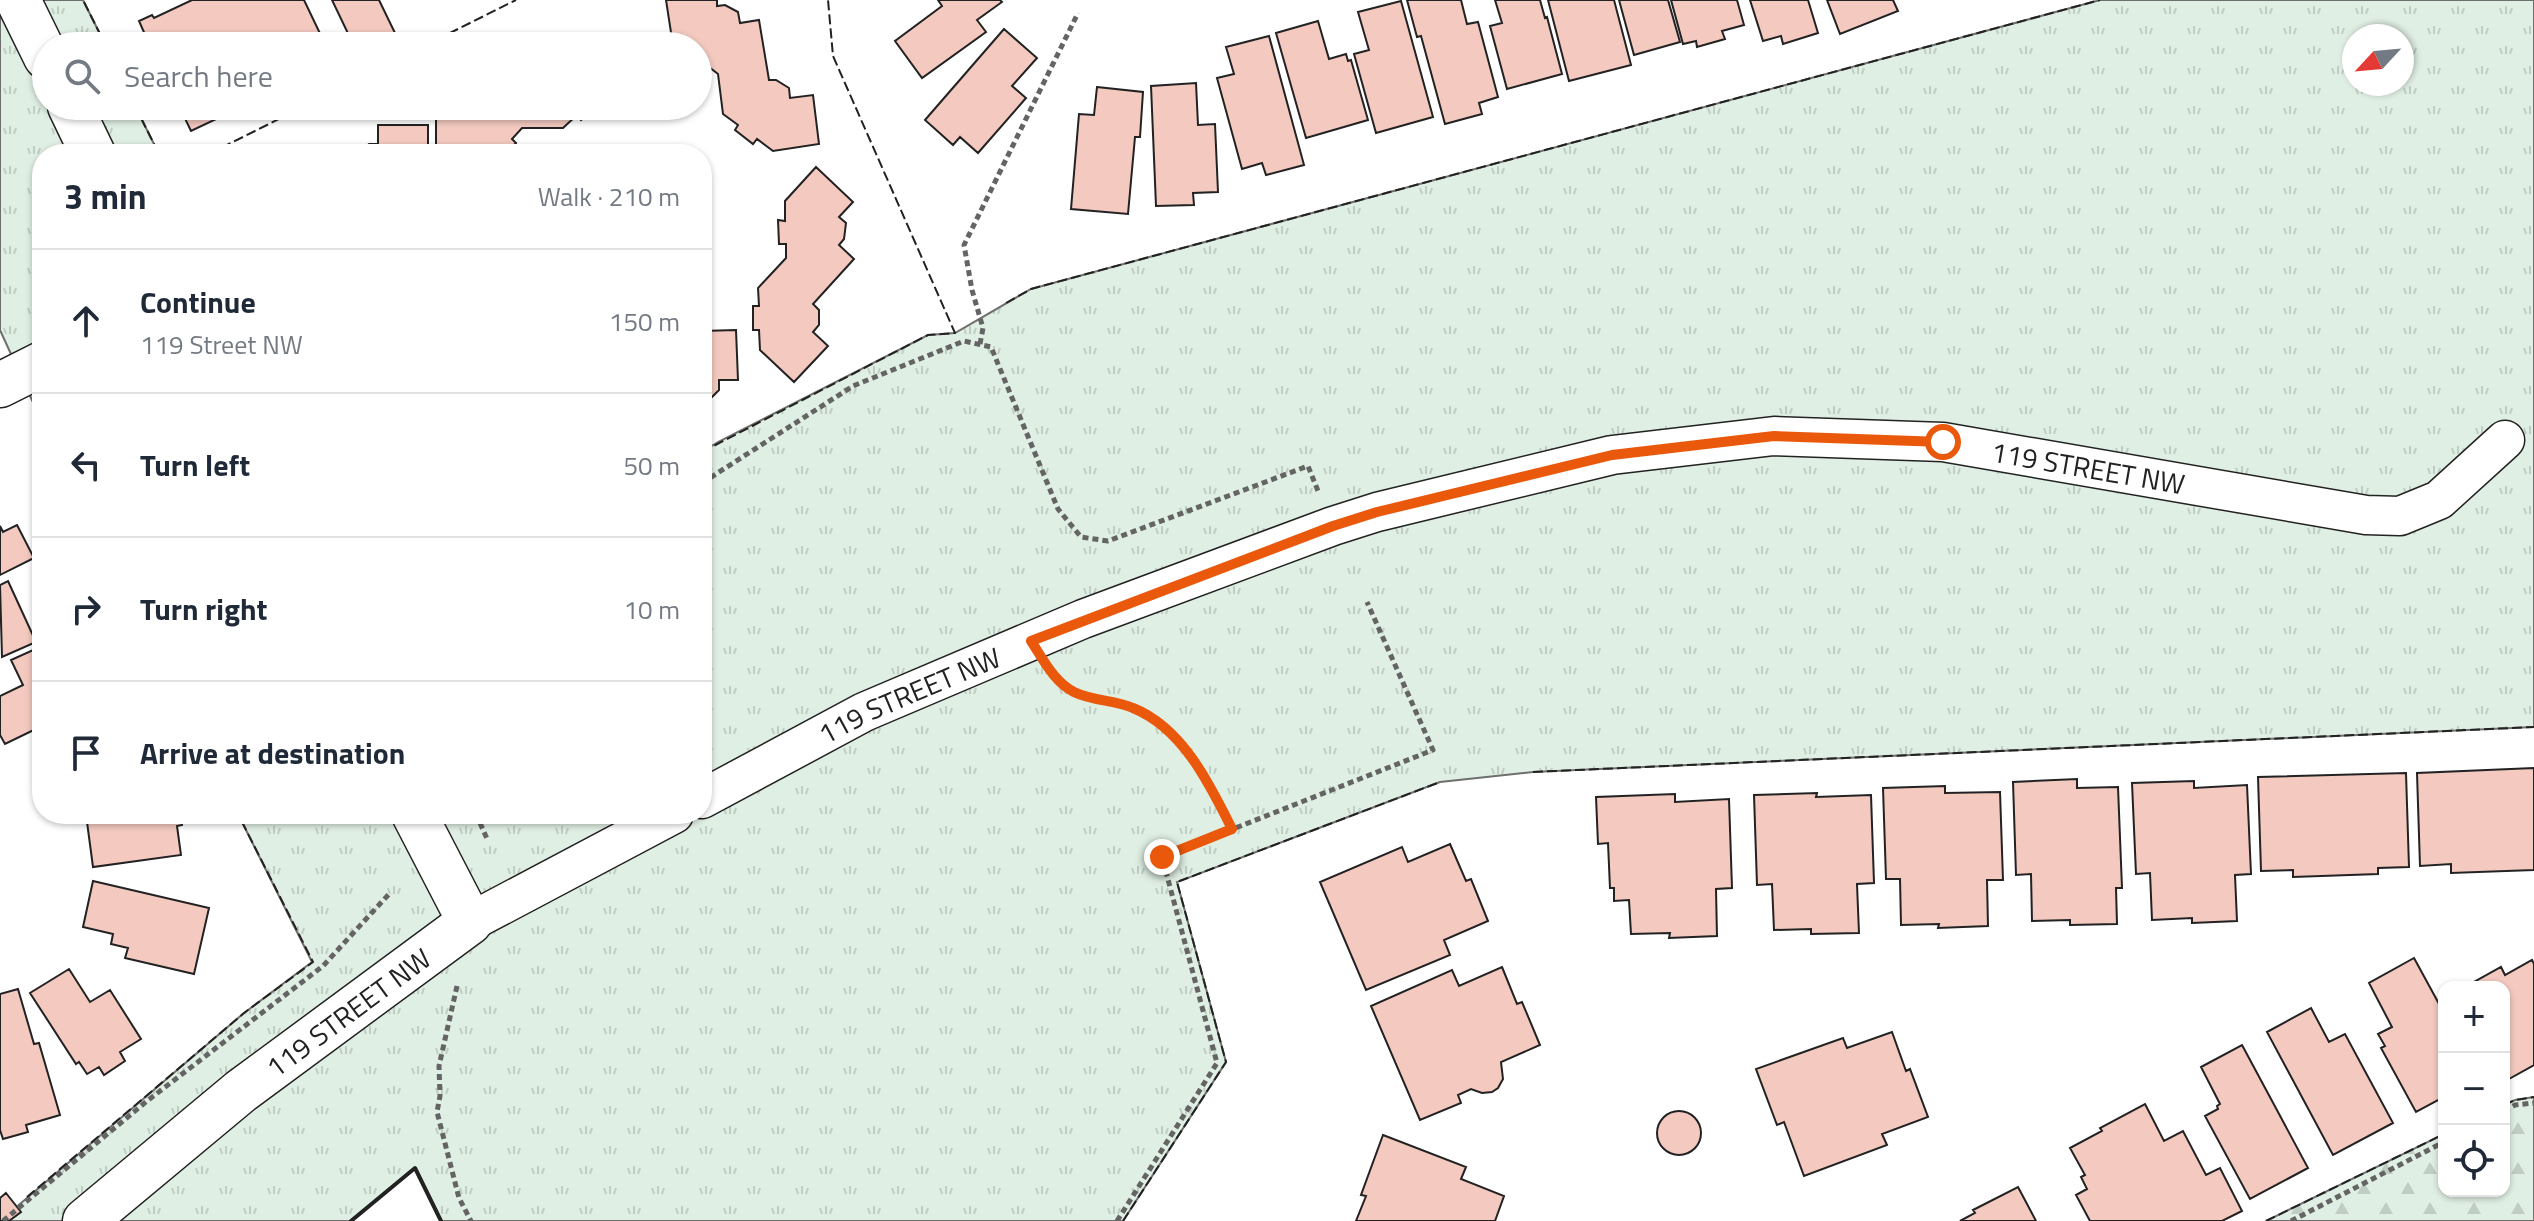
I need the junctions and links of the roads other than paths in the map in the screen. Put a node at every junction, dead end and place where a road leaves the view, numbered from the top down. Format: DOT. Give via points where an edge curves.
graph roads {
  1 [pos="18,0"];
  2 [pos="34,32"];
  3 [pos="77,120"];
  4 [pos="88,144"];
  5 [pos="32,369"];
  6 [pos="0,385"];
  7 [pos="2505,440"];
  8 [pos="712,794"];
  9 [pos="419,824"];
  10 [pos="655,824"];
  11 [pos="470,922"];
  12 [pos="85,1221"];
  1 -- 2 [label="street"];
  3 -- 4 [label="street"];
  5 -- 6 [label="street"];
  7 -- 8 [label="street, 119 STREET NW" via="2439,500 2400,516 2366,515 1943,442 1774,436 1612,455 1363,517 1098,614 864,712"];
  9 -- 11 [label="street"];
  10 -- 11 [label="street, 119 STREET NW"];
  11 -- 12 [label="street, 119 STREET NW" via="241,1091"];
}
